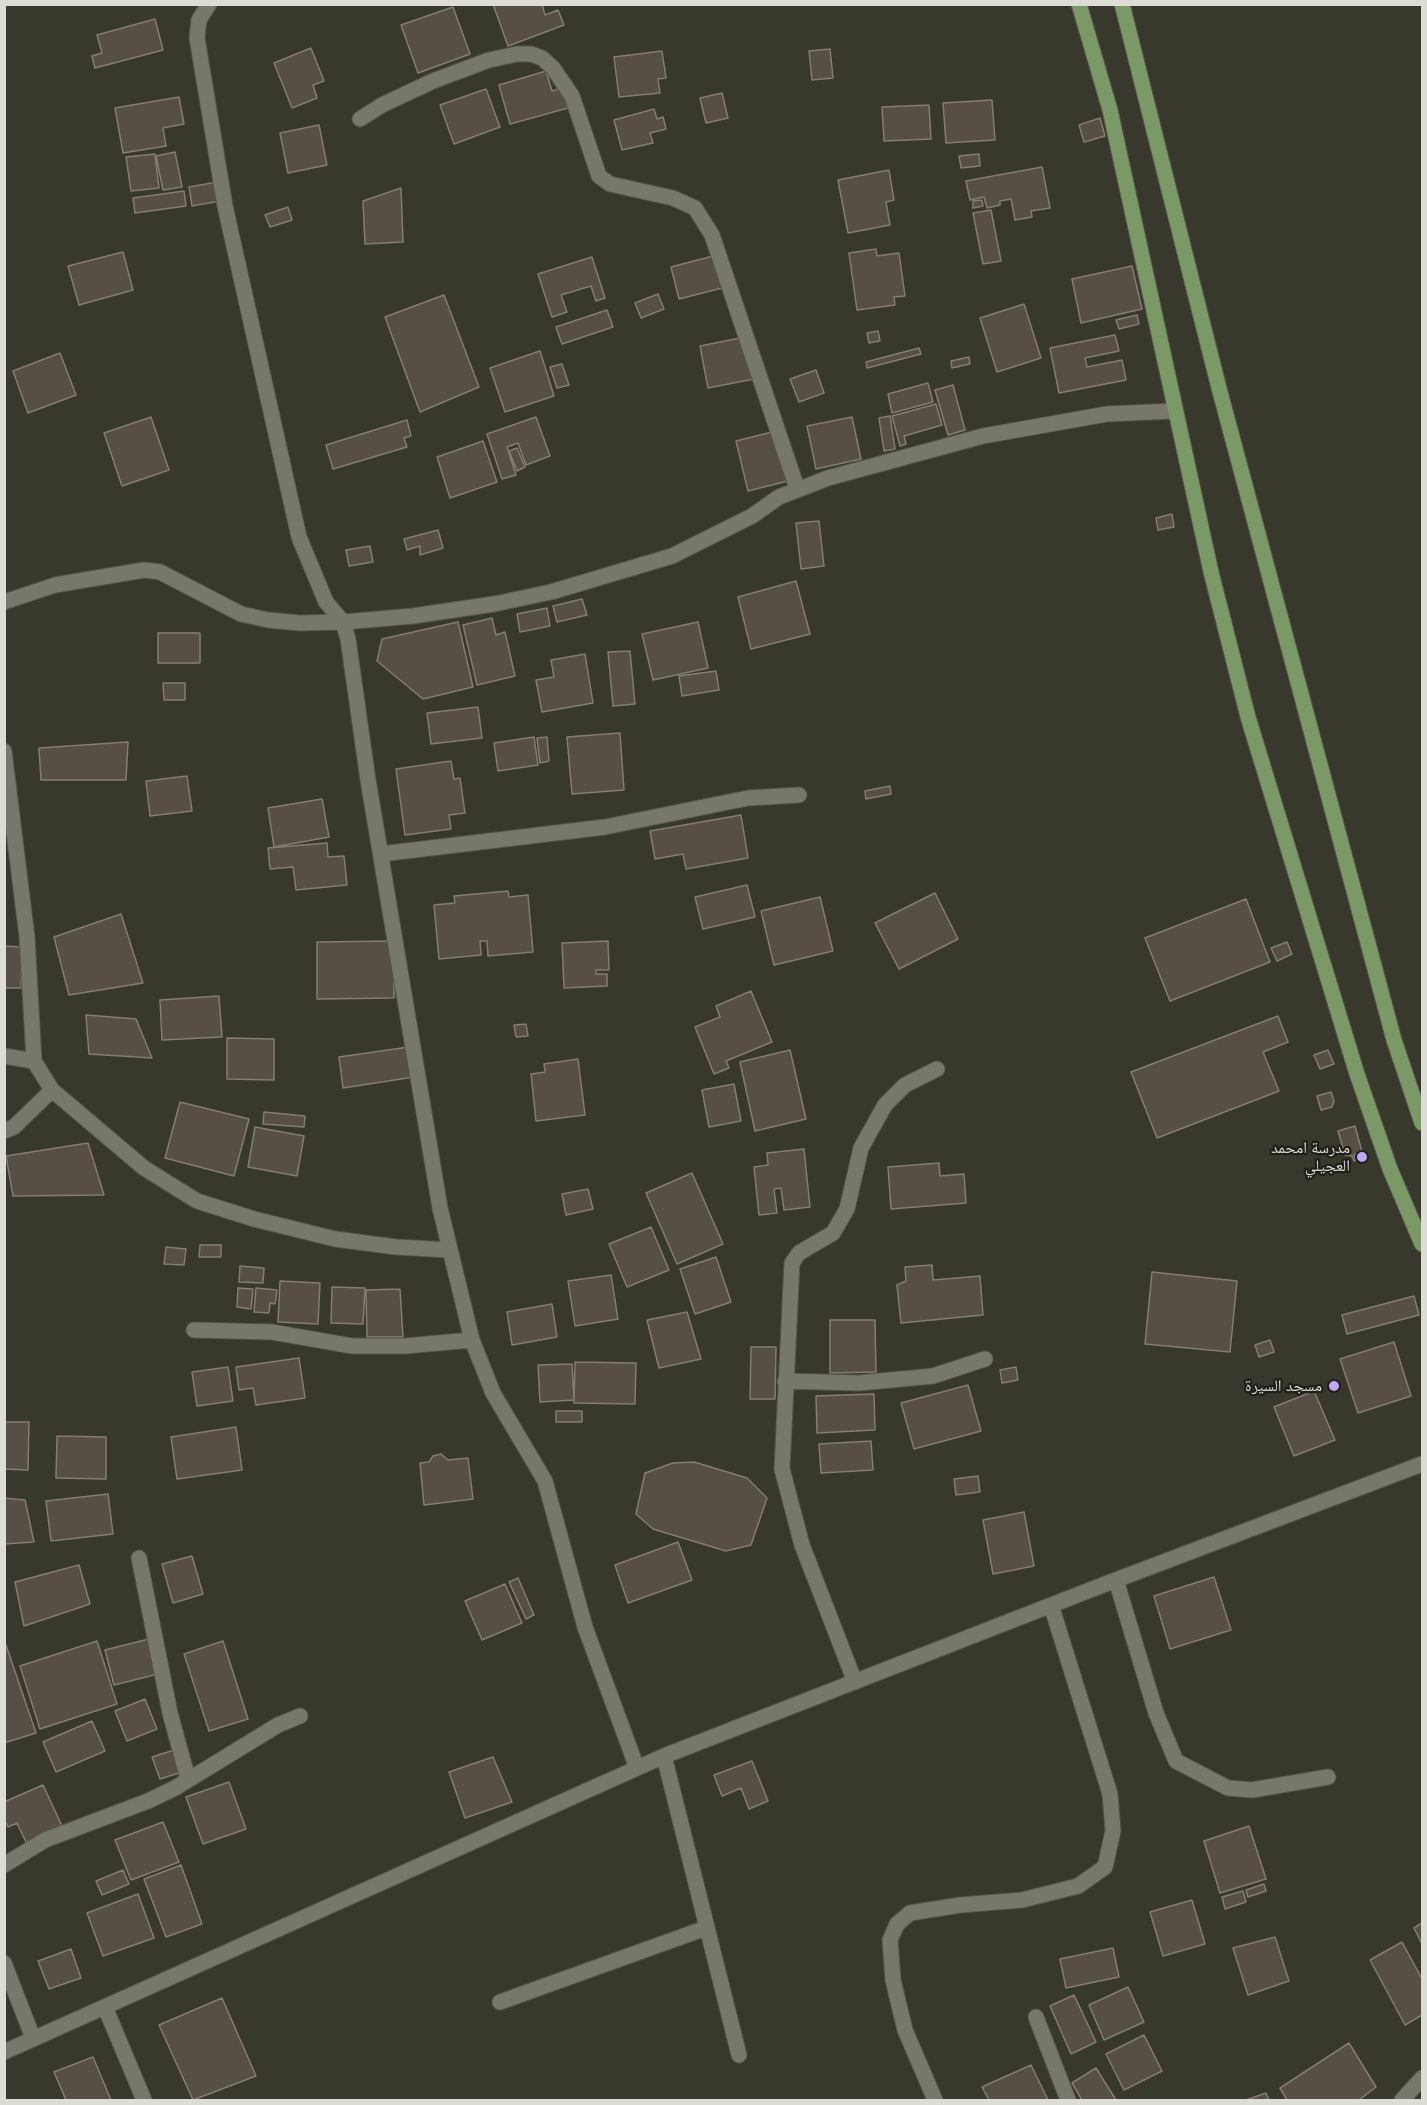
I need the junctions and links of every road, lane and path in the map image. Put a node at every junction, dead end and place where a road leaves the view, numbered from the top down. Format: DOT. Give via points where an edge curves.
graph roads {
  1 [pos="209,4"];
  2 [pos="1079,4"];
  3 [pos="1122,4"];
  4 [pos="360,119"];
  5 [pos="1174,411"];
  6 [pos="797,488"];
  7 [pos="4,602"];
  8 [pos="343,622"];
  9 [pos="4,751"];
  10 [pos="799,795"];
  11 [pos="381,854"];
  12 [pos="4,1056"];
  13 [pos="34,1061"];
  14 [pos="937,1069"];
  15 [pos="52,1090"];
  16 [pos="1422,1123"];
  17 [pos="4,1131"];
  18 [pos="1422,1244"];
  19 [pos="450,1250"];
  20 [pos="194,1330"];
  21 [pos="472,1340"];
  22 [pos="985,1359"];
  23 [pos="785,1381"];
  24 [pos="1422,1464"];
  25 [pos="139,1558"];
  26 [pos="1116,1580"];
  27 [pos="1051,1605"];
  28 [pos="855,1682"];
  29 [pos="300,1716"];
  30 [pos="664,1756"];
  31 [pos="637,1768"];
  32 [pos="1328,1777"];
  33 [pos="188,1779"];
  34 [pos="4,1865"];
  35 [pos="706,1928"];
  36 [pos="4,1963"];
  37 [pos="500,2002"];
  38 [pos="105,2007"];
  39 [pos="1036,2017"];
  40 [pos="33,2038"];
  41 [pos="4,2052"];
  42 [pos="739,2055"];
  43 [pos="1422,2078"];
  44 [pos="144,2100"];
  45 [pos="935,2100"];
  46 [pos="1068,2100"];
  47 [pos="1402,2100"];
  1 -- 8 [label="street" via="199,20 197,38 225,206 299,537 326,602"];
  2 -- 5 [label="main road" via="1110,110"];
  3 -- 16 [label="main road" via="1220,392 1394,1040"];
  4 -- 6 [label="street" via="433,81 489,60 516,54 542,58 572,96 599,176 610,184 674,198 695,208 712,235"];
  5 -- 6 [label="street" via="1107,414 983,436"];
  5 -- 18 [label="main road" via="1248,717 1357,1074 1390,1169"];
  6 -- 8 [label="street" via="690,547 627,571 494,604"];
  7 -- 8 [label="street" via="55,585 144,570 160,572 241,614 289,622"];
  8 -- 11 [label="street" via="354,669"];
  9 -- 13 [label="street" via="27,937"];
  10 -- 11 [label="street" via="748,798 605,827"];
  11 -- 19 [label="street"];
  12 -- 13 [label="street"];
  13 -- 15 [label="street"];
  14 -- 23 [label="street" via="906,1085 885,1105 861,1148 847,1209 833,1233 800,1253 792,1263"];
  15 -- 17 [label="street" via="14,1127"];
  15 -- 19 [label="street" via="144,1168 197,1201 335,1239"];
  19 -- 21 [label="street"];
  20 -- 21 [label="street" via="272,1332 352,1346"];
  21 -- 31 [label="street" via="493,1393 544,1481 585,1628"];
  22 -- 23 [label="street" via="933,1376 859,1383"];
  23 -- 28 [label="street" via="782,1469 802,1545"];
  24 -- 26 [label="street"];
  25 -- 33 [label="street" via="170,1713"];
  26 -- 27 [label="street"];
  26 -- 32 [label="street" via="1156,1713 1176,1761 1228,1788 1252,1790"];
  27 -- 28 [label="street"];
  27 -- 45 [label="street" via="1110,1794 1113,1831 1105,1867 1078,1886 1022,1900 910,1913 897,1924 890,1940 893,1980 905,2030"];
  28 -- 30 [label="street"];
  29 -- 33 [label="street"];
  30 -- 31 [label="street"];
  30 -- 35 [label="street"];
  31 -- 38 [label="street"];
  33 -- 34 [label="street" via="148,1801 45,1840"];
  35 -- 37 [label="street"];
  35 -- 42 [label="street"];
  36 -- 40 [label="street"];
  38 -- 40 [label="street"];
  38 -- 44 [label="street"];
  39 -- 46 [label="street"];
  40 -- 41 [label="street"];
  43 -- 47 [label="street"];
}
